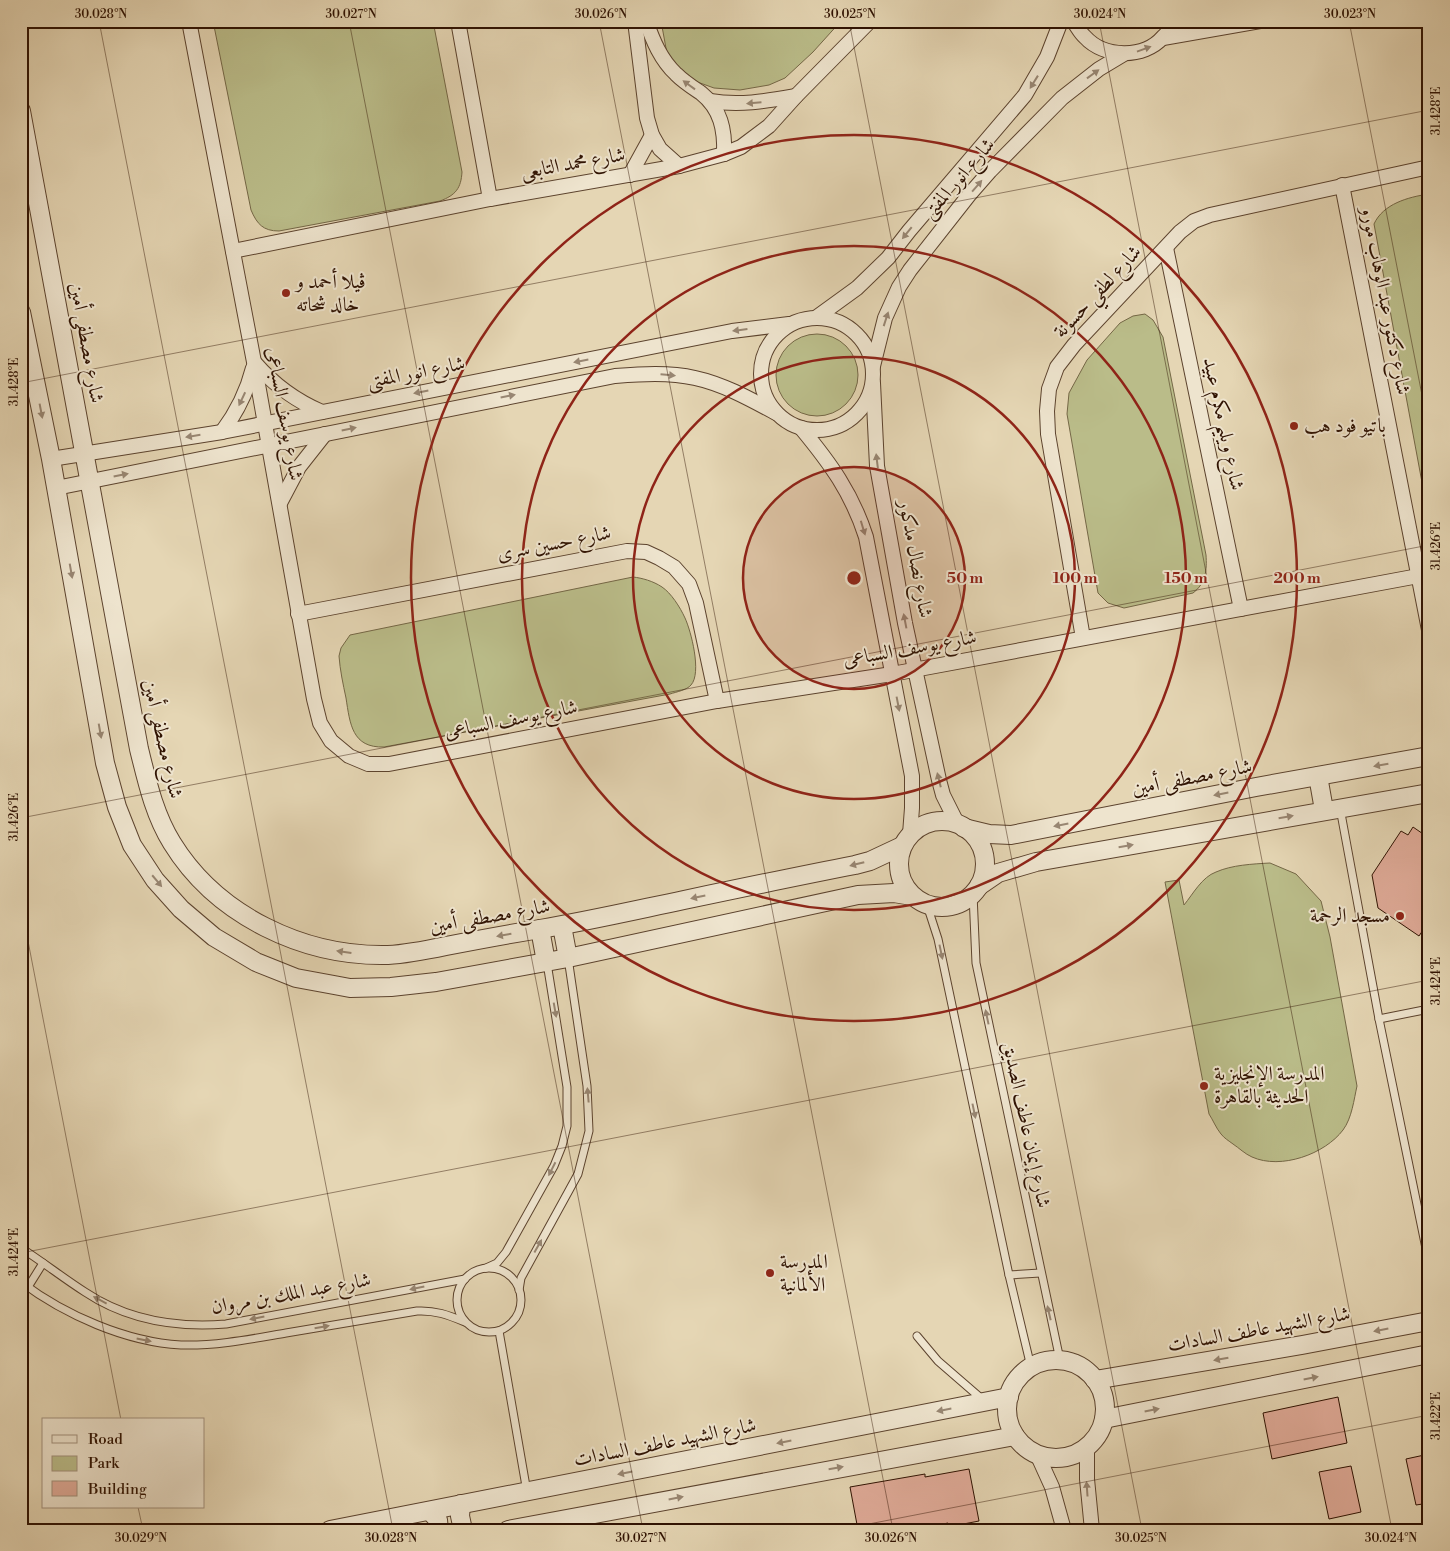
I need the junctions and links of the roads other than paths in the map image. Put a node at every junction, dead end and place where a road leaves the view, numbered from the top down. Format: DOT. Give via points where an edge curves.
graph roads {
  1 [pos="189,21"];
  2 [pos="458,21"];
  3 [pos="635,21"];
  4 [pos="646,21"];
  5 [pos="870,21"];
  6 [pos="1061,21"];
  7 [pos="1073,21"];
  8 [pos="1175,21"];
  9 [pos="1260,21"];
  10 [pos="1163,38"];
  11 [pos="1124,54"];
  12 [pos="796,96"];
  13 [pos="710,102"];
  14 [pos="21,111"];
  15 [pos="652,135"];
  16 [pos="724,154"];
  17 [pos="679,166"];
  18 [pos="1429,167"];
  19 [pos="630,175"];
  20 [pos="1342,185"];
  21 [pos="490,199"];
  22 [pos="1166,248"];
  23 [pos="234,251"];
  24 [pos="21,312"];
  25 [pos="817,317"];
  26 [pos="789,324"];
  27 [pos="254,362"];
  28 [pos="873,366"];
  29 [pos="873,383"];
  30 [pos="322,412"];
  31 [pos="776,413"];
  32 [pos="265,423"];
  33 [pos="801,428"];
  34 [pos="222,432"];
  35 [pos="325,434"];
  36 [pos="269,446"];
  37 [pos="84,453"];
  38 [pos="51,459"];
  39 [pos="90,481"];
  40 [pos="56,488"];
  41 [pos="280,503"];
  42 [pos="1424,575"];
  43 [pos="1241,609"];
  44 [pos="298,614"];
  45 [pos="1429,630"];
  46 [pos="1083,638"];
  47 [pos="915,668"];
  48 [pos="892,674"];
  49 [pos="717,701"];
  50 [pos="1429,756"];
  51 [pos="1318,776"];
  52 [pos="1429,793"];
  53 [pos="1332,809"];
  54 [pos="961,826"];
  55 [pos="906,840"];
  56 [pos="976,890"];
  57 [pos="919,900"];
  58 [pos="562,926"];
  59 [pos="540,929"];
  60 [pos="568,958"];
  61 [pos="546,962"];
  62 [pos="1429,1009"];
  63 [pos="1379,1019"];
  64 [pos="21,1248"];
  65 [pos="43,1263"];
  66 [pos="1429,1263"];
  67 [pos="486,1268"];
  68 [pos="1040,1273"];
  69 [pos="1009,1275"];
  70 [pos="465,1279"];
  71 [pos="24,1284"];
  72 [pos="519,1290"];
  73 [pos="1429,1321"];
  74 [pos="465,1322"];
  75 [pos="499,1331"];
  76 [pos="917,1336"];
  77 [pos="1429,1354"];
  78 [pos="1060,1360"];
  79 [pos="1031,1367"];
  80 [pos="1096,1380"];
  81 [pos="1009,1397"];
  82 [pos="985,1402"];
  83 [pos="1104,1420"];
  84 [pos="1015,1436"];
  85 [pos="1087,1447"];
  86 [pos="1037,1454"];
  87 [pos="527,1492"];
  88 [pos="461,1504"];
  89 [pos="430,1511"];
  90 [pos="330,1530"];
  91 [pos="440,1530"];
  92 [pos="463,1530"];
  93 [pos="508,1530"];
  94 [pos="1064,1530"];
  95 [pos="1092,1530"];
  1 -- 23 [label="street, شارع يوسف السباعى"];
  2 -- 21 [label="street"];
  3 -- 15 [label="street"];
  13 -- 4 [label="street, one-way" via="662,58"];
  5 -- 12 [label="street, شارع محمد التابعى"];
  6 -- 25 [label="street, شارع انور المفتى, one-way" via="1047,57 1025,95 888,258 857,288"];
  7 -- 11 [label="street" via="1086,38 1103,50"];
  8 -- 10 [label="street"];
  9 -- 10 [label="street"];
  11 -- 10 [label="street, one-way" via="1151,47"];
  28 -- 11 [label="street, شارع انور المفتى, one-way" via="885,318 899,287 963,203 1062,98"];
  12 -- 13 [label="street, one-way" via="750,103"];
  12 -- 16 [label="street, شارع محمد التابعى" via="769,126 740,147"];
  13 -- 16 [label="street" via="723,124"];
  14 -- 37 [label="street, شارع مصطفى أمين"];
  15 -- 17 [label="street" via="660,149"];
  15 -- 19 [label="street"];
  16 -- 17 [label="street, شارع محمد التابعى"];
  17 -- 19 [label="street, شارع محمد التابعى"];
  18 -- 20 [label="street, شارع لطفي حسونة"];
  19 -- 21 [label="street, شارع محمد التابعى"];
  20 -- 22 [label="street, شارع لطفي حسونة" via="1210,215 1194,221"];
  20 -- 42 [label="street, شارع دكتور عبد الوهاب مورو"];
  21 -- 23 [label="street, شارع محمد التابعى"];
  22 -- 43 [label="street, شارع ويليم مكرم عبيد"];
  22 -- 46 [label="street, شارع لطفي حسونة" via="1074,345 1058,367 1049,389 1048,434"];
  23 -- 27 [label="street, شارع يوسف السباعى"];
  24 -- 38 [label="street, one-way"];
  25 -- 26 [label="street"];
  25 -- 28 [label="street" via="837,320 854,331 867,347"];
  26 -- 30 [label="street, شارع انور المفتى, one-way" via="732,331"];
  26 -- 31 [label="street" via="775,335 761,365 766,399"];
  27 -- 30 [label="street" via="284,392"];
  27 -- 32 [label="street, شارع يوسف السباعى"];
  27 -- 34 [label="street, one-way" via="243,399"];
  28 -- 29 [label="street"];
  29 -- 33 [label="street" via="859,412 847,422 832,428"];
  47 -- 29 [label="street, شارع نصال مدكور, one-way" via="877,466"];
  30 -- 32 [label="street, شارع انور المفتى"];
  31 -- 33 [label="street"];
  35 -- 31 [label="street, شارع انور المفتى, one-way" via="614,376 642,374 695,378 746,397"];
  32 -- 34 [label="street, شارع انور المفتى"];
  32 -- 36 [label="street, شارع يوسف السباعى"];
  33 -- 48 [label="street, one-way" via="835,470 860,517"];
  34 -- 37 [label="street, شارع انور المفتى, one-way"];
  35 -- 36 [label="street, شارع انور المفتى"];
  35 -- 41 [label="street" via="299,467"];
  39 -- 36 [label="street, شارع انور المفتى, one-way"];
  36 -- 41 [label="street, شارع يوسف السباعى"];
  37 -- 38 [label="street, شارع انور المفتى"];
  37 -- 39 [label="street, شارع مصطفى أمين"];
  38 -- 40 [label="street"];
  39 -- 40 [label="street, شارع انور المفتى"];
  59 -- 39 [label="street, شارع مصطفى أمين, one-way" via="390,955 356,954 296,941 273,931 234,908 211,888 186,863 172,843 150,793"];
  40 -- 61 [label="street, one-way" via="105,763 117,807 132,845 181,909 214,937 256,962 296,978 350,988 391,988"];
  41 -- 44 [label="street, شارع يوسف السباعى"];
  42 -- 43 [label="street, شارع يوسف السباعى"];
  42 -- 45 [label="street, شارع دكتور عبد الوهاب مورو"];
  43 -- 46 [label="street, شارع يوسف السباعى"];
  44 -- 49 [label="street, شارع حسين سرى" via="627,550 646,552 674,567 689,584"];
  44 -- 49 [label="street, شارع يوسف السباعى" via="320,724 331,741 349,756 368,764 389,764"];
  46 -- 47 [label="street, شارع يوسف السباعى"];
  47 -- 48 [label="street, شارع يوسف السباعى"];
  54 -- 47 [label="street, شارع نصال مدكور, one-way" via="943,795"];
  48 -- 49 [label="street, شارع يوسف السباعى"];
  48 -- 55 [label="street, one-way" via="912,776 912,808"];
  50 -- 51 [label="street, شارع مصطفى أمين, one-way"];
  51 -- 53 [label="street"];
  51 -- 54 [label="street, شارع مصطفى أمين, one-way" via="1011,835 989,834"];
  52 -- 53 [label="street"];
  56 -- 53 [label="street, one-way" via="998,874 1036,862"];
  53 -- 63 [label="lane"];
  54 -- 55 [label="street" via="946,821 933,822 921,826"];
  54 -- 56 [label="street" via="976,839 983,854 984,870"];
  55 -- 57 [label="street" via="898,864 902,881"];
  55 -- 58 [label="street, شارع مصطفى أمين, one-way" via="870,861 855,865"];
  56 -- 57 [label="street" via="959,904 943,908"];
  68 -- 56 [label="lane, شارع إيمان عاطف الصديق, one-way" via="976,963"];
  57 -- 60 [label="street" via="894,893 858,895"];
  57 -- 69 [label="lane, one-way" via="938,939"];
  58 -- 59 [label="street, شارع مصطفى أمين"];
  58 -- 60 [label="street"];
  59 -- 61 [label="street"];
  60 -- 61 [label="street"];
  72 -- 60 [label="lane, one-way" via="521,1278 578,1174 588,1131 587,1086"];
  61 -- 67 [label="lane, شارع عبد الملك بن مروان, one-way" via="567,1087 567,1126 550,1175 506,1252 497,1263"];
  62 -- 63 [label="lane"];
  63 -- 66 [label="lane"];
  64 -- 65 [label="lane, شارع عبد الملك بن مروان"];
  70 -- 65 [label="lane, شارع عبد الملك بن مروان, one-way" via="226,1324 188,1326 150,1320 105,1304"];
  65 -- 71 [label="lane"];
  67 -- 70 [label="lane, شارع عبد الملك بن مروان"];
  67 -- 72 [label="lane" via="510,1276"];
  68 -- 69 [label="lane"];
  78 -- 68 [label="lane, شارع إيمان عاطف الصديق, one-way"];
  69 -- 79 [label="lane"];
  70 -- 74 [label="lane" via="456,1301"];
  71 -- 74 [label="lane, شارع عبد الملك بن مروان, one-way" via="70,1312 113,1331 179,1345 225,1343 417,1311 432,1310"];
  72 -- 75 [label="lane" via="520,1304 515,1318"];
  73 -- 80 [label="street, شارع الشهيد عاطف السادات, one-way"];
  74 -- 75 [label="lane, شارع عبد الملك بن مروان" via="481,1331"];
  75 -- 87 [label="lane"];
  76 -- 82 [label="lane" via="938,1361"];
  83 -- 77 [label="street, one-way"];
  78 -- 79 [label="street" via="1045,1361"];
  78 -- 80 [label="street" via="1086,1370"];
  79 -- 81 [label="street" via="1013,1385"];
  80 -- 83 [label="street" via="1104,1399"];
  81 -- 82 [label="street, شارع الشهيد عاطف السادات"];
  81 -- 84 [label="street" via="1008,1417"];
  82 -- 87 [label="street, شارع الشهيد عاطف السادات, one-way"];
  83 -- 85 [label="street" via="1098,1435"];
  84 -- 86 [label="street" via="1024,1447"];
  93 -- 84 [label="street, one-way"];
  85 -- 86 [label="street" via="1063,1458"];
  95 -- 85 [label="street, one-way"];
  86 -- 94 [label="street" via="1052,1487"];
  87 -- 88 [label="street, شارع الشهيد عاطف السادات"];
  88 -- 89 [label="street, شارع الشهيد عاطف السادات"];
  88 -- 92 [label="street"];
  89 -- 90 [label="street, شارع الشهيد عاطف السادات"];
  89 -- 91 [label="street" via="438,1520"];
}
